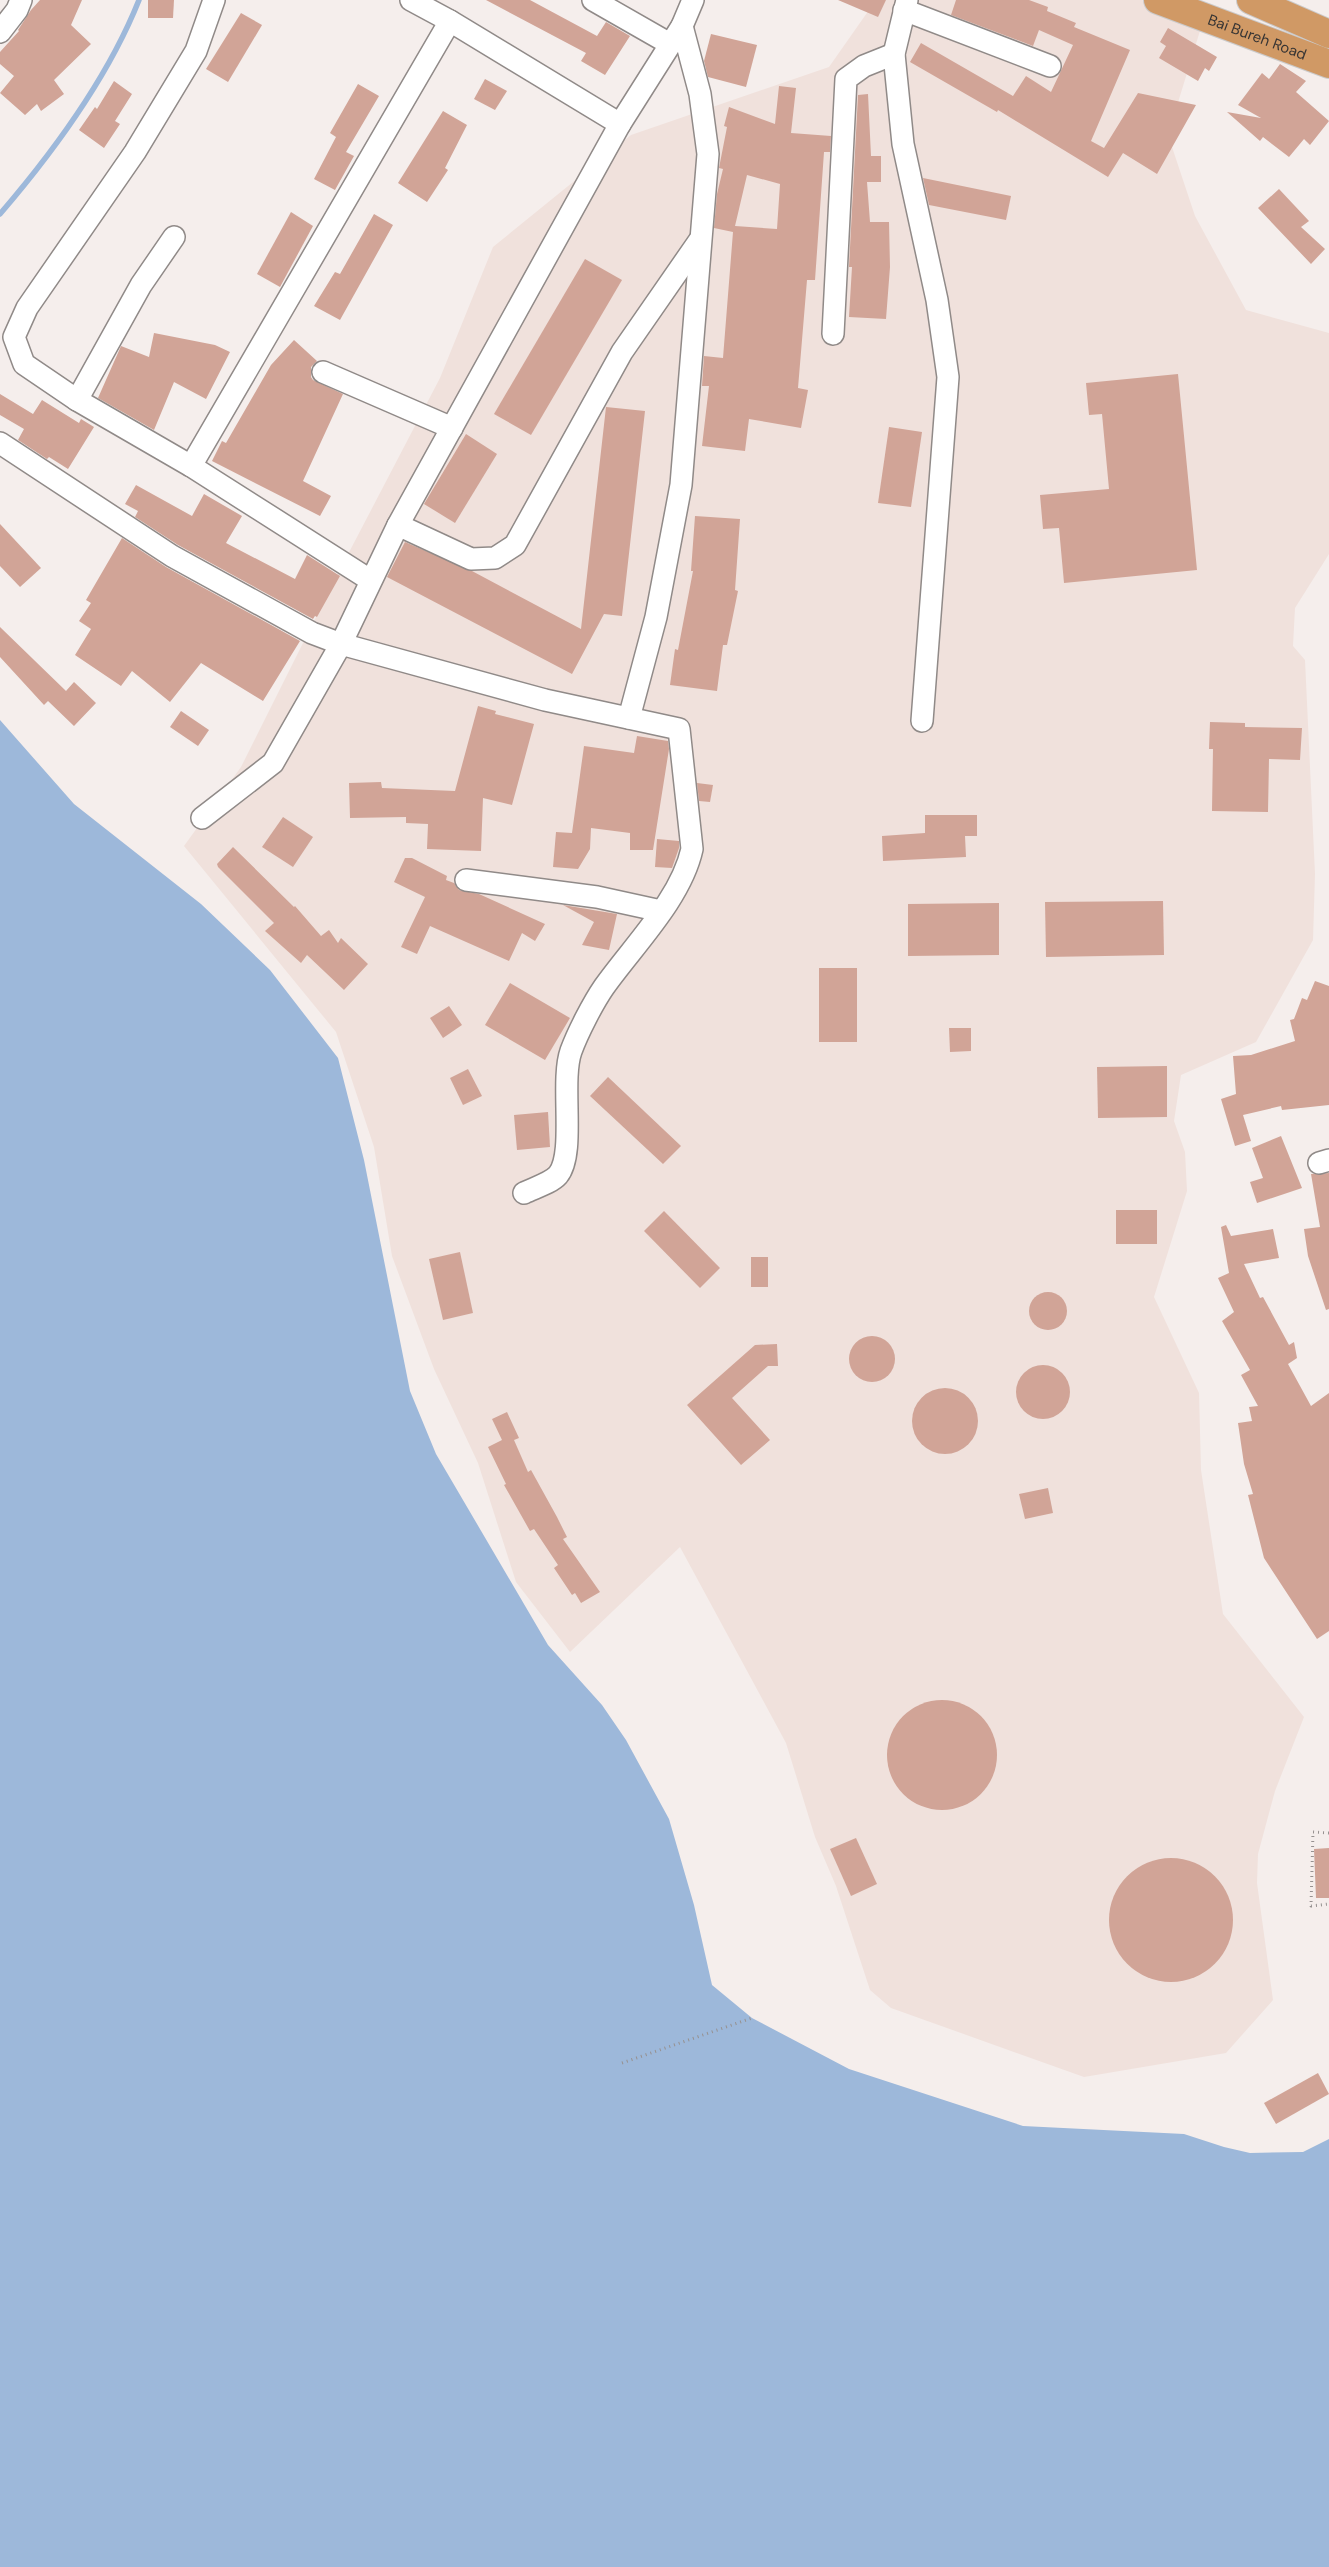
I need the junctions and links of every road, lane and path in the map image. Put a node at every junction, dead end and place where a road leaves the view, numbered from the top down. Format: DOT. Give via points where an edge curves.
graph roads {
  1 [pos="21,0"];
  2 [pos="214,0"];
  3 [pos="411,0"];
  4 [pos="593,0"];
  5 [pos="693,0"];
  6 [pos="1158,0"];
  7 [pos="1251,0"];
  8 [pos="905,5"];
  9 [pos="450,21"];
  10 [pos="682,26"];
  11 [pos="0,32"];
  12 [pos="1329,34"];
  13 [pos="670,44"];
  14 [pos="894,54"];
  15 [pos="1329,64"];
  16 [pos="1050,66"];
  17 [pos="620,124"];
  18 [pos="174,237"];
  19 [pos="699,241"];
  20 [pos="833,334"];
  21 [pos="7,338"];
  22 [pos="323,372"];
  23 [pos="78,400"];
  24 [pos="452,428"];
  25 [pos="0,443"];
  26 [pos="191,466"];
  27 [pos="398,525"];
  28 [pos="370,580"];
  29 [pos="341,644"];
  30 [pos="629,718"];
  31 [pos="922,721"];
  32 [pos="202,818"];
  33 [pos="466,880"];
  34 [pos="661,911"];
  35 [pos="524,1193"];
  36 [pos="1329,1833"];
  37 [pos="1329,1904"];
  38 [pos="752,2018"];
  39 [pos="622,2063"];
  1 -- 11 [label="street"];
  2 -- 21 [label="street" via="196,51 135,152"];
  3 -- 9 [label="street"];
  4 -- 13 [label="street"];
  5 -- 10 [label="street"];
  6 -- 15 [label="highway, Bai Bureh Road"];
  7 -- 12 [label="highway, Bai Bureh Road"];
  8 -- 14 [label="street"];
  8 -- 16 [label="street"];
  9 -- 17 [label="street"];
  9 -- 26 [label="street"];
  10 -- 13 [label="street"];
  10 -- 19 [label="street" via="700,94 708,154"];
  13 -- 17 [label="street"];
  14 -- 20 [label="street" via="864,66 846,79"];
  14 -- 31 [label="street" via="903,144 936,300 948,377"];
  17 -- 24 [label="street"];
  18 -- 23 [label="street" via="141,285"];
  19 -- 27 [label="street" via="622,352 515,545 495,558 471,559"];
  19 -- 30 [label="street" via="681,485 656,617"];
  21 -- 23 [label="street" via="24,364"];
  22 -- 24 [label="street"];
  23 -- 26 [label="street"];
  24 -- 27 [label="street"];
  25 -- 29 [label="street" via="172,556 312,633"];
  26 -- 28 [label="street"];
  27 -- 28 [label="street"];
  28 -- 29 [label="street"];
  29 -- 30 [label="street" via="546,700"];
  29 -- 32 [label="street" via="273,763"];
  30 -- 34 [label="street" via="679,729 692,849 688,865"];
  33 -- 34 [label="street" via="597,897"];
  34 -- 35 [label="street" via="603,989 572,1049 567,1065 565,1160 557,1175"];
  36 -- 37 [label="path" via="1313,1832 1311,1906"];
  38 -- 39 [label="path"];
}
